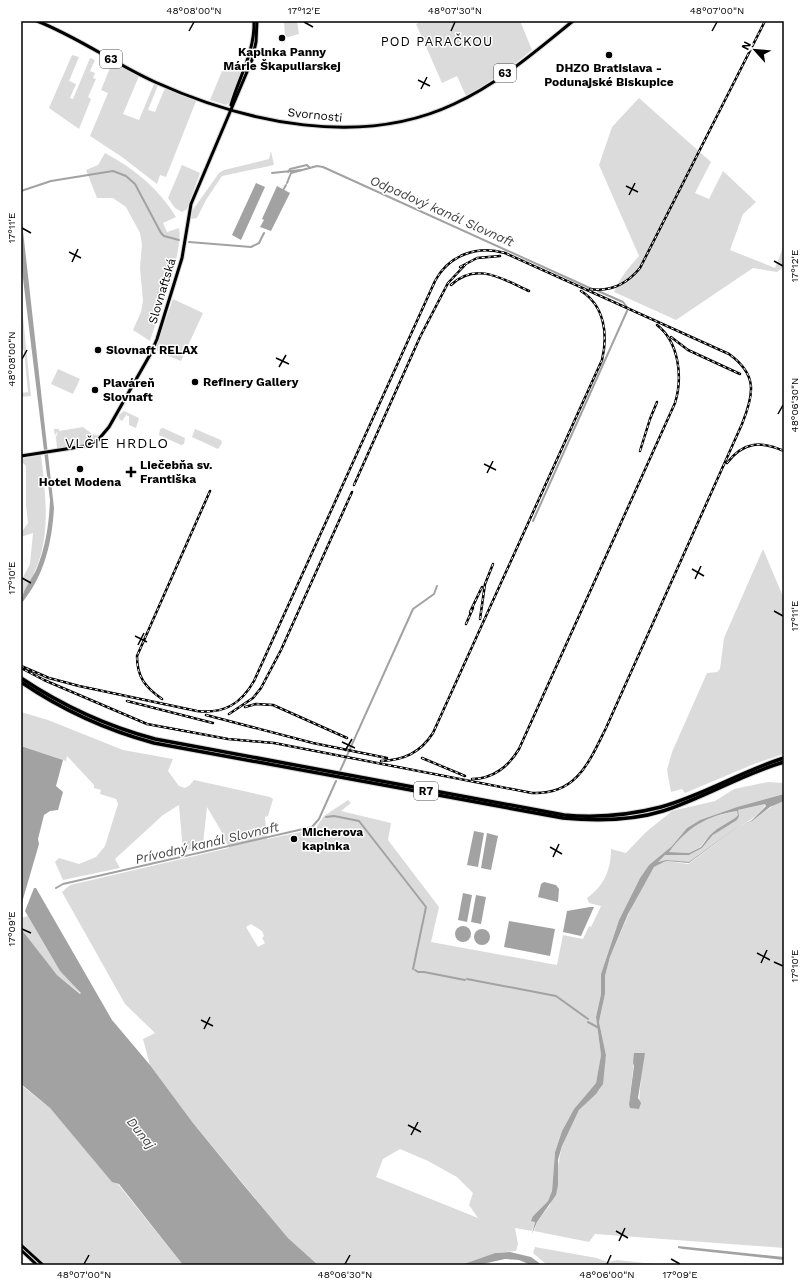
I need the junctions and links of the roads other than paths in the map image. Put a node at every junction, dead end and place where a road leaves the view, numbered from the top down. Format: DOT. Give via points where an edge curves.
graph roads {
  1 [pos="37,21"];
  2 [pos="40,21"];
  3 [pos="254,21"];
  4 [pos="257,21"];
  5 [pos="573,21"];
  6 [pos="45,24"];
  7 [pos="233,103"];
  8 [pos="225,108"];
  9 [pos="230,109"];
  10 [pos="237,111"];
  11 [pos="227,116"];
  12 [pos="21,456"];
  13 [pos="21,678"];
  14 [pos="21,682"];
  15 [pos="64,706"];
  16 [pos="784,758"];
  17 [pos="784,762"];
  18 [pos="21,1245"];
  19 [pos="21,1250"];
  20 [pos="37,1265"];
  21 [pos="43,1265"];
  1 -- 6 [label="main road, Svornosti / 63"];
  2 -- 6 [label="main road, Svornosti / 63"];
  3 -- 7 [label="main road" via="254,38 249,58"];
  4 -- 7 [label="main road" via="254,51"];
  5 -- 10 [label="main road, Svornosti / 63" via="484,88 450,106 417,118 377,126 341,127 280,120"];
  6 -- 8 [label="main road, Svornosti / 63" via="157,82"];
  7 -- 8 [label="main road"];
  7 -- 9 [label="main road, Slovnaftská"];
  7 -- 10 [label="main road"];
  8 -- 9 [label="main road, Svornosti / 63"];
  8 -- 11 [label="main road"];
  9 -- 10 [label="main road, Svornosti / 63"];
  9 -- 11 [label="main road, Slovnaftská"];
  10 -- 11 [label="main road"];
  11 -- 12 [label="main road, Slovnaftská" via="191,204 181,262 151,353 104,434 85,446"];
  13 -- 15 [label="highway, R7"];
  14 -- 15 [label="highway, R7"];
  15 -- 16 [label="highway, R7" via="120,729 166,742 530,810 576,816 625,814 661,807"];
  15 -- 17 [label="highway, R7" via="118,732 165,745 568,819 626,818 661,812"];
  18 -- 21 [label="main road"];
  19 -- 20 [label="main road"];
}
